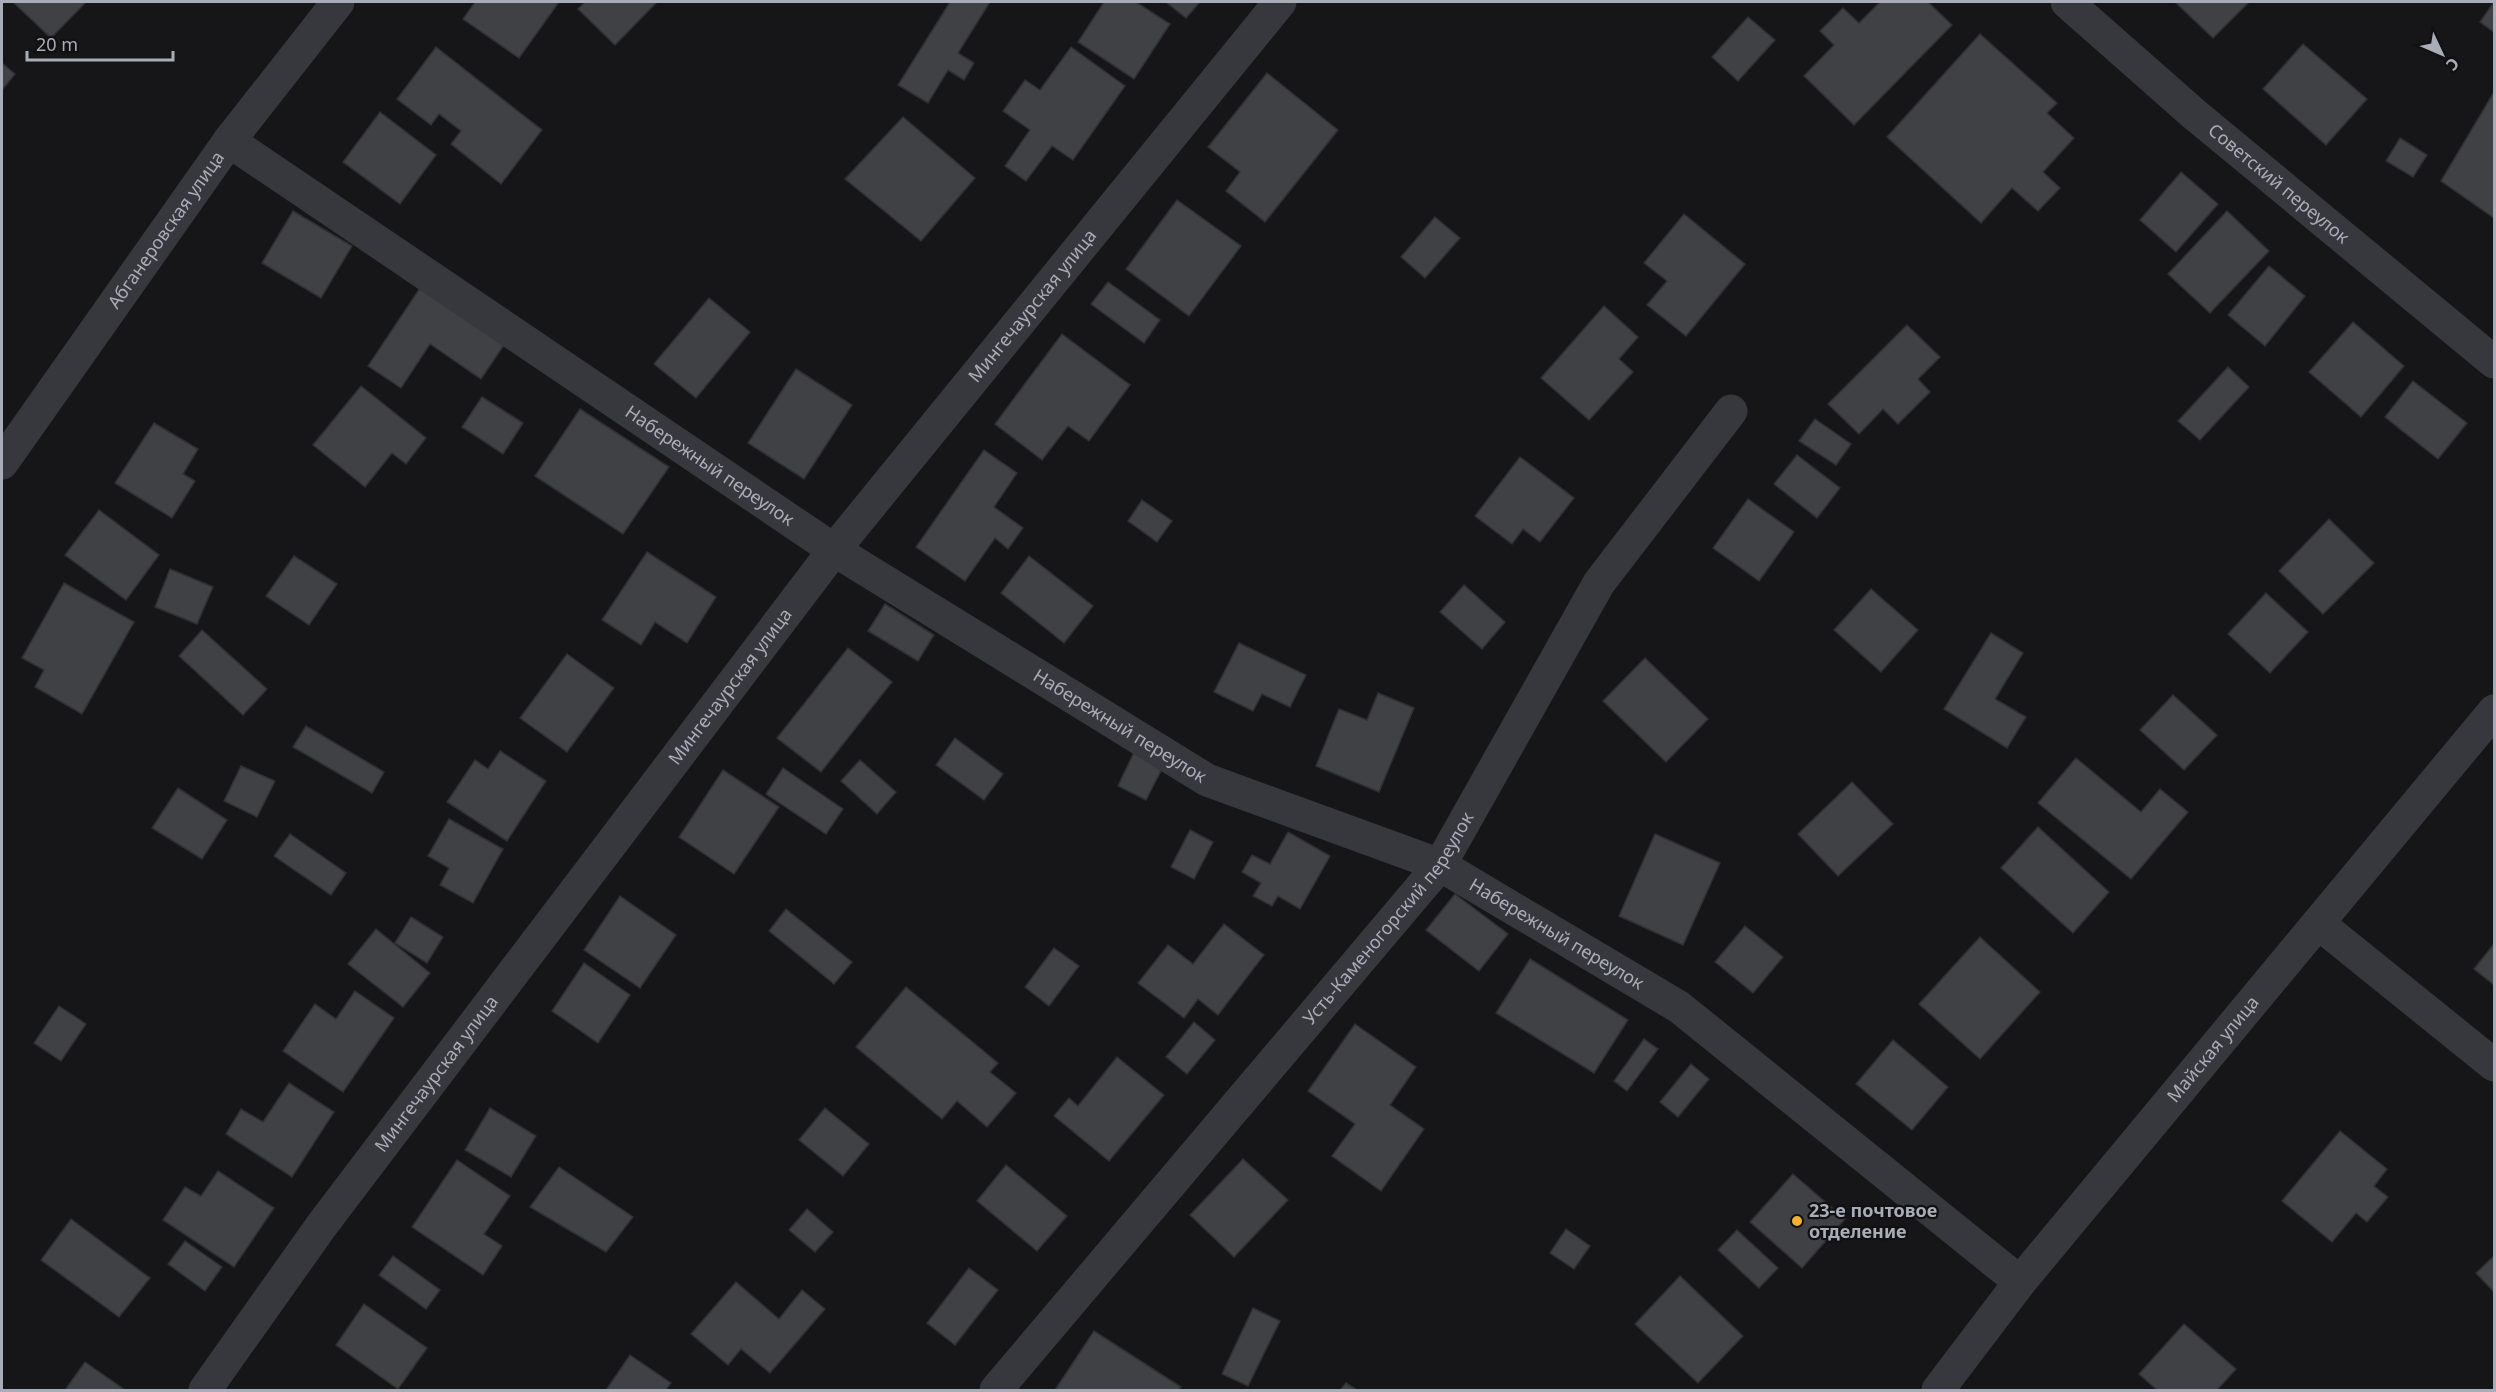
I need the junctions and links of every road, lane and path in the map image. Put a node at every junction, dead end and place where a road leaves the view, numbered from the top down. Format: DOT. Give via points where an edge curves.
graph roads {
  1 [pos="338,2"];
  2 [pos="1280,2"];
  3 [pos="2067,2"];
  4 [pos="229,141"];
  5 [pos="2494,362"];
  6 [pos="1731,411"];
  7 [pos="2,463"];
  8 [pos="834,550"];
  9 [pos="2494,711"];
  10 [pos="1440,866"];
  11 [pos="2318,923"];
  12 [pos="2494,1065"];
  13 [pos="2020,1282"];
  14 [pos="205,1390"];
  15 [pos="996,1390"];
  16 [pos="1938,1390"];
  1 -- 4 [label="street, Абганеровская улица"];
  2 -- 8 [label="street, Мингечаурская улица"];
  3 -- 5 [label="street, Советский переулок" via="2194,114"];
  4 -- 7 [label="street, Абганеровская улица"];
  4 -- 8 [label="street, Набережный переулок"];
  6 -- 10 [label="street, Усть-Каменогорский переулок" via="1599,583"];
  8 -- 10 [label="street, Набережный переулок" via="1207,780"];
  8 -- 14 [label="street, Мингечаурская улица" via="322,1225"];
  9 -- 11 [label="street, Майская улица"];
  10 -- 13 [label="street, Набережный переулок" via="1679,1007"];
  10 -- 15 [label="street, Усть-Каменогорский переулок"];
  11 -- 12 [label="street"];
  11 -- 13 [label="street, Майская улица"];
  13 -- 16 [label="street, Майская улица"];
}
